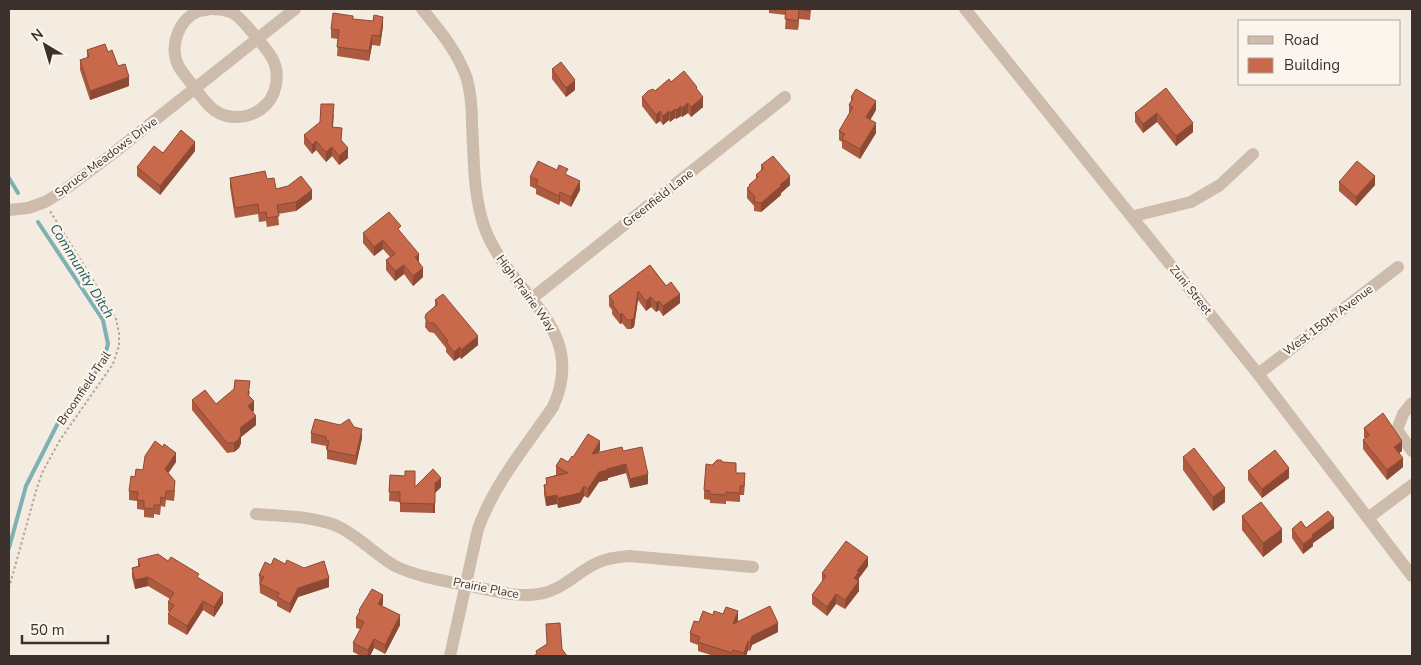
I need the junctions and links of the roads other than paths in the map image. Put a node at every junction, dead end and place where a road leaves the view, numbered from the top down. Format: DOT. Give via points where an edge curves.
graph roads {
  1 [pos="212,9"];
  2 [pos="295,9"];
  3 [pos="422,9"];
  4 [pos="965,9"];
  5 [pos="257,39"];
  6 [pos="195,88"];
  7 [pos="785,97"];
  8 [pos="1254,154"];
  9 [pos="9,210"];
  10 [pos="1133,218"];
  11 [pos="1398,267"];
  12 [pos="530,299"];
  13 [pos="1258,374"];
  14 [pos="1412,403"];
  15 [pos="1412,451"];
  16 [pos="1412,484"];
  17 [pos="256,514"];
  18 [pos="1368,518"];
  19 [pos="753,567"];
  20 [pos="1412,576"];
  21 [pos="466,585"];
  22 [pos="450,656"];
  1 -- 5 [label="street" via="231,12"];
  1 -- 6 [label="street" via="190,17 177,34 174,45 178,65"];
  2 -- 5 [label="street, Spruce Meadows Drive"];
  3 -- 12 [label="street, High Prairie Way" via="449,43 467,80 479,208 492,245"];
  4 -- 10 [label="street, Zuni Street"];
  5 -- 6 [label="street, Spruce Meadows Drive"];
  5 -- 6 [label="street" via="272,58 277,79 275,90 263,108 245,116 224,115 210,106"];
  6 -- 9 [label="street, Spruce Meadows Drive" via="63,191 28,208"];
  7 -- 12 [label="street, Greenfield Lane"];
  8 -- 10 [label="street" via="1220,185 1190,202"];
  10 -- 13 [label="street, Zuni Street"];
  11 -- 13 [label="street, West 150th Avenue"];
  12 -- 21 [label="street, High Prairie Way" via="555,333 561,348 564,363 560,393 494,491 478,529"];
  13 -- 18 [label="street, Zuni Street"];
  14 -- 15 [label="street" via="1403,414 1397,430"];
  16 -- 18 [label="street"];
  17 -- 21 [label="street, Prairie Place" via="321,520 351,534 396,566"];
  18 -- 20 [label="street, Zuni Street"];
  19 -- 21 [label="street, Prairie Place" via="628,556 599,562 541,594 515,595"];
  21 -- 22 [label="street, High Prairie Way"];
}
